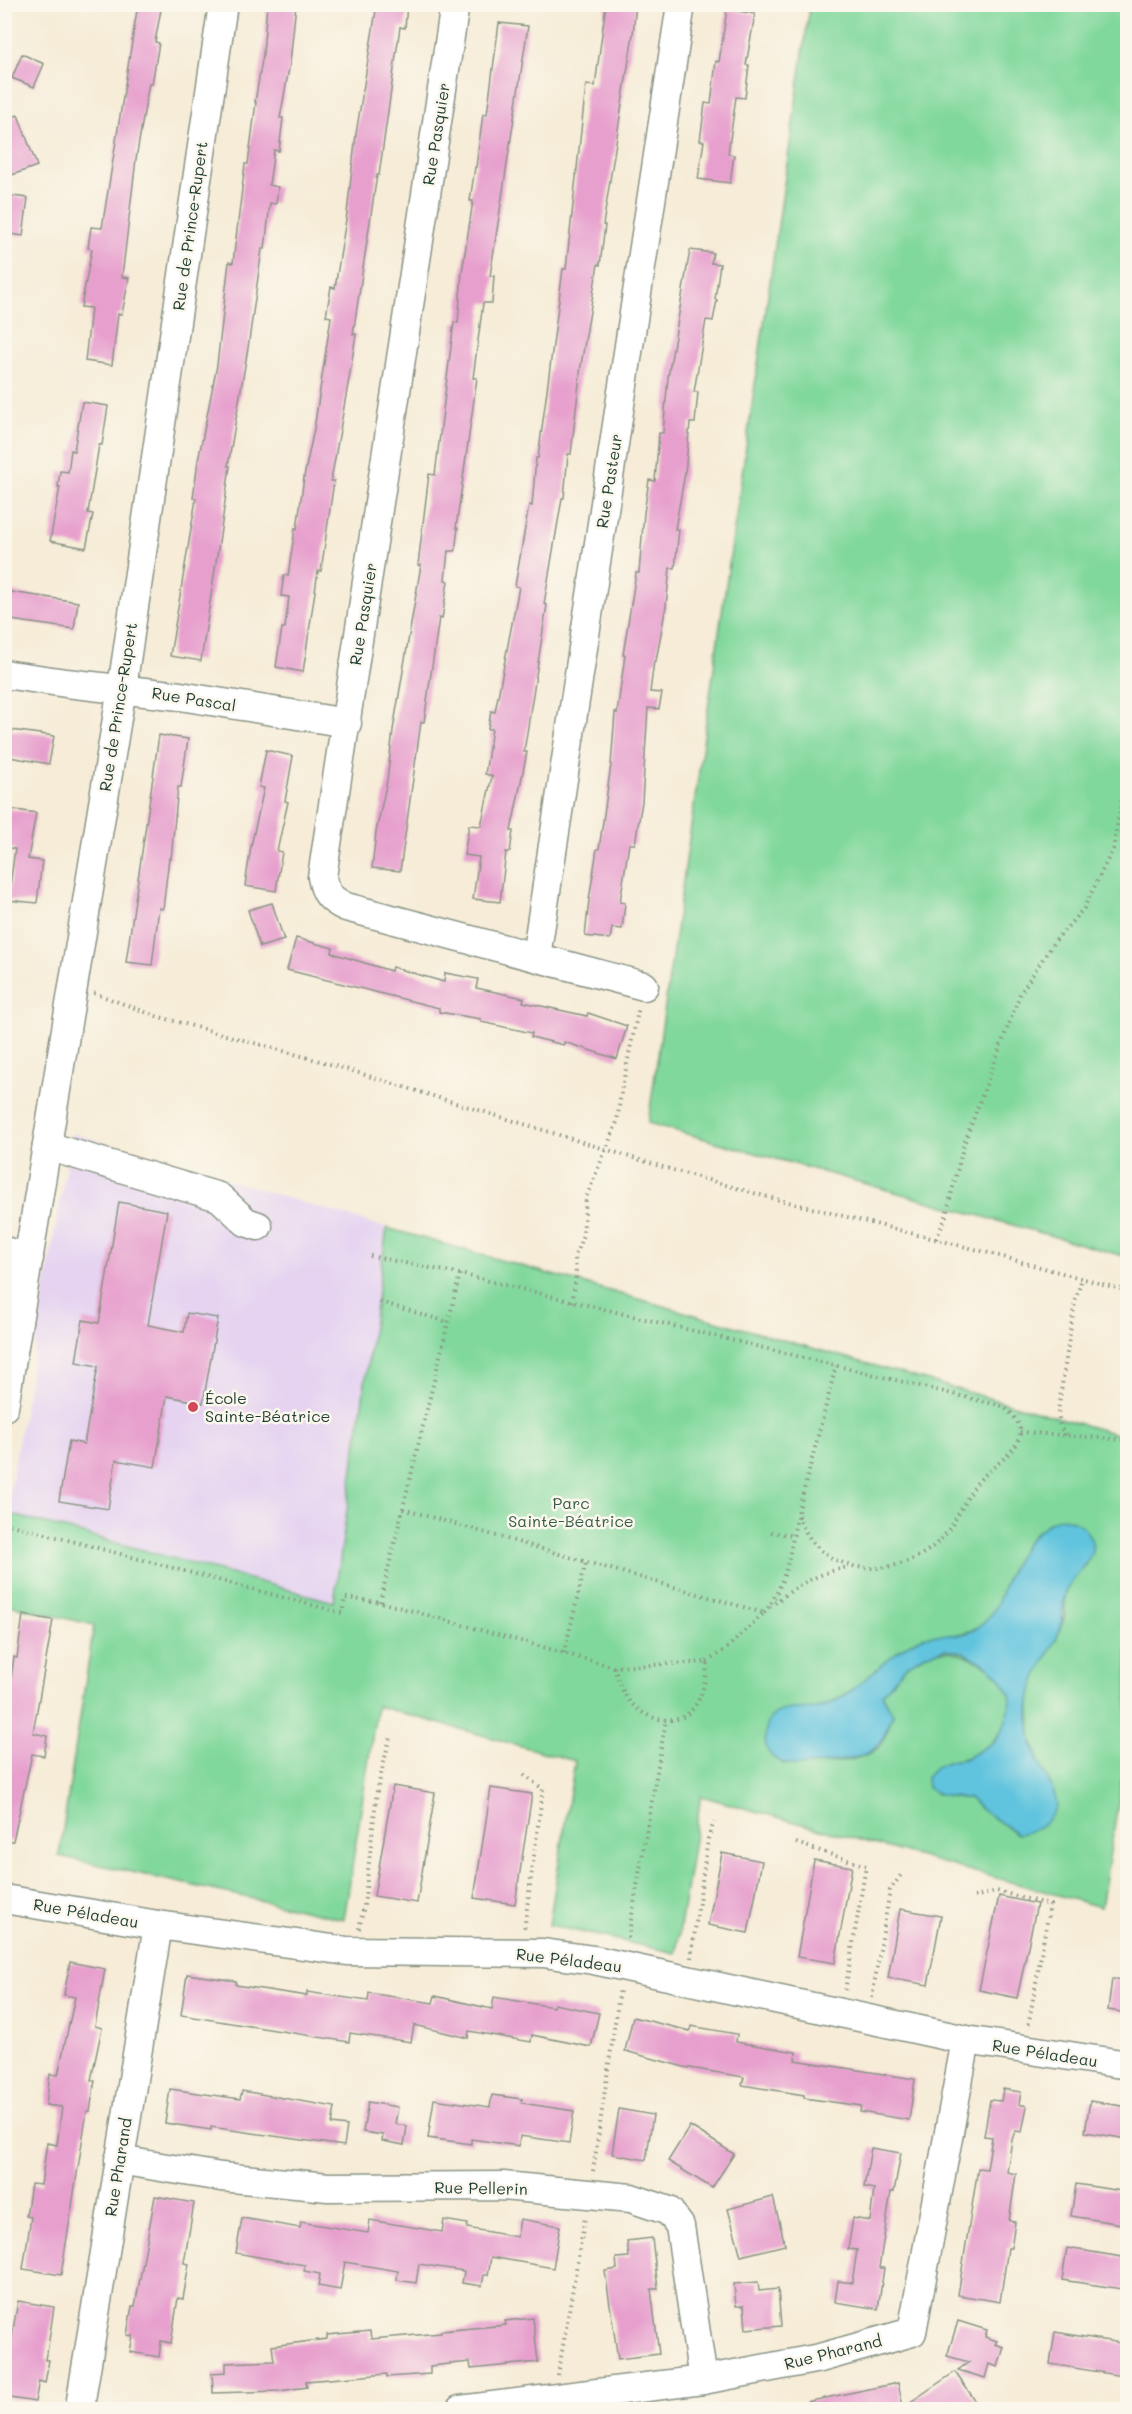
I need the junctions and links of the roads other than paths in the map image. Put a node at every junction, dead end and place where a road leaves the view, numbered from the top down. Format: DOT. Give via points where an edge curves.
graph roads {
  1 [pos="223,4"];
  2 [pos="455,4"];
  3 [pos="681,4"];
  4 [pos="4,674"];
  5 [pos="122,688"];
  6 [pos="347,723"];
  7 [pos="536,957"];
  8 [pos="644,986"];
  9 [pos="47,1146"];
  10 [pos="258,1226"];
  11 [pos="16,1254"];
  12 [pos="4,1407"];
  13 [pos="4,1899"];
  14 [pos="158,1925"];
  15 [pos="966,2040"];
  16 [pos="1128,2065"];
  17 [pos="119,2160"];
  18 [pos="703,2380"];
  19 [pos="83,2409"];
  20 [pos="460,2409"];
  1 -- 5 [label="street, Rue de Prince-Rupert"];
  2 -- 6 [label="street, Rue Pasquier"];
  3 -- 7 [label="street, Rue Pasteur"];
  4 -- 5 [label="street, Rue Pascal"];
  5 -- 6 [label="street, Rue Pascal"];
  5 -- 9 [label="street, Rue de Prince-Rupert"];
  6 -- 7 [label="street, Rue Pasquier" via="322,877 324,891 346,907"];
  7 -- 8 [label="street, Rue Pasquier"];
  9 -- 10 [label="street" via="219,1197 246,1222"];
  9 -- 11 [label="street, Rue de Prince-Rupert"];
  11 -- 12 [label="street, Rue de Prince-Rupert"];
  13 -- 14 [label="street, Rue Péladeau"];
  14 -- 15 [label="street, Rue Péladeau" via="355,1951 521,1953 594,1960"];
  14 -- 17 [label="street, Rue Pharand"];
  15 -- 16 [label="street, Rue Péladeau"];
  15 -- 18 [label="street, Rue Pharand" via="912,2332 820,2358"];
  17 -- 18 [label="street, Rue Pellerin" via="221,2177 328,2187 502,2186 631,2198 669,2211 680,2226"];
  17 -- 19 [label="street, Rue Pharand" via="81,2400"];
  18 -- 20 [label="street, Rue Pharand"];
}
